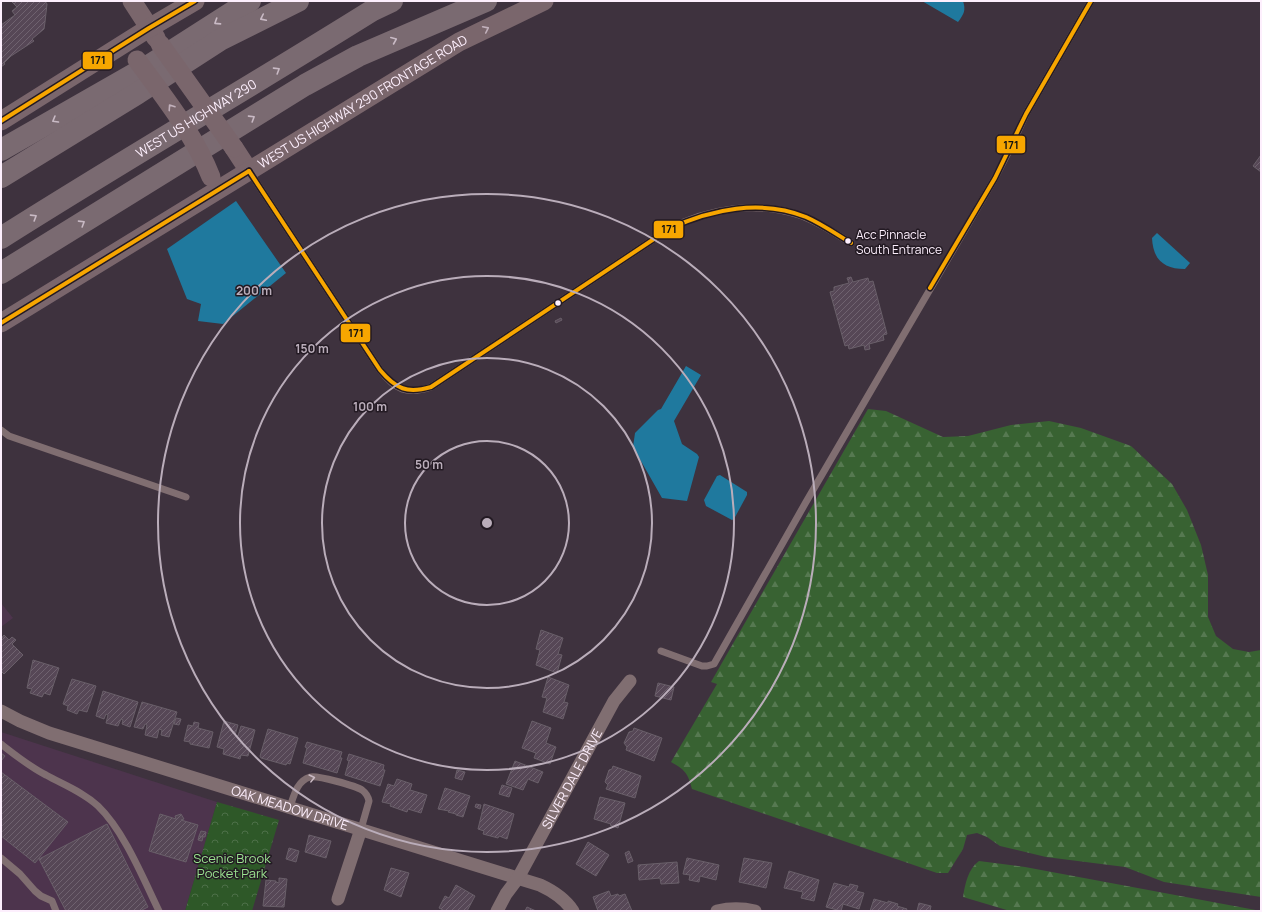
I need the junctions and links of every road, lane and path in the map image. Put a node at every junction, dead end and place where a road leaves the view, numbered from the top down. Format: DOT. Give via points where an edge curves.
graph roads {
  1 [pos="132,1"];
  2 [pos="195,1"];
  3 [pos="250,1"];
  4 [pos="298,1"];
  5 [pos="392,1"];
  6 [pos="486,1"];
  7 [pos="544,1"];
  8 [pos="1091,1"];
  9 [pos="149,28"];
  10 [pos="102,57"];
  11 [pos="143,63"];
  12 [pos="1,121"];
  13 [pos="1,150"];
  14 [pos="24,163"];
  15 [pos="249,171"];
  16 [pos="1,177"];
  17 [pos="201,200"];
  18 [pos="1,238"];
  19 [pos="850,242"];
  20 [pos="1,273"];
  21 [pos="1,323"];
  22 [pos="1,430"];
  23 [pos="186,497"];
  24 [pos="661,651"];
  25 [pos="630,681"];
  26 [pos="1,711"];
  27 [pos="1,744"];
  28 [pos="290,807"];
  29 [pos="361,829"];
  30 [pos="1,858"];
  31 [pos="518,878"];
  32 [pos="338,899"];
  33 [pos="56,911"];
  34 [pos="159,911"];
  35 [pos="497,911"];
  36 [pos="573,911"];
  37 [pos="717,911"];
  38 [pos="755,911"];
  1 -- 9 [label="main road"];
  2 -- 9 [label="main road"];
  3 -- 11 [label="highway, one-way"];
  4 -- 14 [label="highway, one-way" via="220,40"];
  18 -- 5 [label="highway, WEST US HIGHWAY 290, one-way" via="99,176 265,78 373,10"];
  20 -- 6 [label="highway, one-way" via="304,85 358,56"];
  15 -- 7 [label="main road, WEST US HIGHWAY 290 FRONTAGE ROAD, one-way" via="459,42"];
  8 -- 24 [label="lane" via="1026,114 995,178 714,664 702,666"];
  9 -- 10 [label="main road"];
  9 -- 15 [label="main road, bridge"];
  10 -- 11 [label="main road" via="128,56"];
  10 -- 12 [label="main road"];
  11 -- 13 [label="highway, one-way"];
  11 -- 14 [label="highway"];
  17 -- 11 [label="main road, one-way, bridge" via="211,177 205,162"];
  14 -- 16 [label="highway"];
  15 -- 17 [label="main road, WEST US HIGHWAY 290 FRONTAGE ROAD"];
  15 -- 19 [label="lane" via="380,370 395,386 407,391 420,391 431,387 663,233 695,216 738,208 781,211 810,220"];
  17 -- 21 [label="main road, WEST US HIGHWAY 290 FRONTAGE ROAD"];
  22 -- 23 [label="lane" via="9,436"];
  25 -- 31 [label="street, SILVER DALE DRIVE" via="614,700"];
  26 -- 28 [label="street, OAK MEADOW DRIVE" via="49,733"];
  27 -- 34 [label="lane" via="40,772 75,789 102,810 118,829"];
  28 -- 29 [label="street, OAK MEADOW DRIVE"];
  28 -- 29 [label="lane, one-way" via="299,784 310,777 318,776 357,788 363,791 369,800"];
  29 -- 31 [label="street, OAK MEADOW DRIVE"];
  29 -- 32 [label="street"];
  30 -- 33 [label="lane" via="35,891 52,901"];
  31 -- 35 [label="street, SILVER DALE DRIVE"];
  31 -- 36 [label="street, OAK MEADOW DRIVE" via="553,891 566,901"];
  37 -- 38 [label="street" via="737,908"];
}
